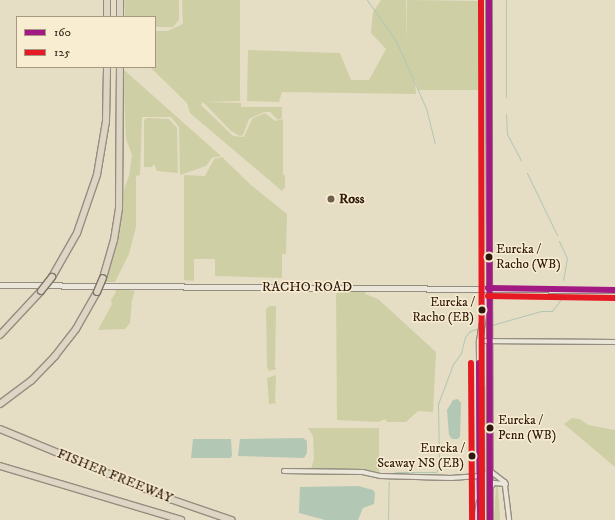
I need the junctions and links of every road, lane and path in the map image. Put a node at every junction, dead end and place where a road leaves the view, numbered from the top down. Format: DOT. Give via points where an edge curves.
graph roads {
  1 [pos="107,0"];
  2 [pos="120,0"];
  3 [pos="489,0"];
  4 [pos="107,16"];
  5 [pos="120,16"];
  6 [pos="107,68"];
  7 [pos="120,68"];
  8 [pos="0,285"];
  9 [pos="488,288"];
  10 [pos="615,290"];
  11 [pos="0,336"];
  12 [pos="479,341"];
  13 [pos="488,341"];
  14 [pos="615,342"];
  15 [pos="0,404"];
  16 [pos="0,429"];
  17 [pos="479,432"];
  18 [pos="489,432"];
  19 [pos="0,466"];
  20 [pos="490,470"];
  21 [pos="284,471"];
  22 [pos="479,476"];
  23 [pos="490,481"];
  24 [pos="506,484"];
  25 [pos="490,488"];
  26 [pos="480,502"];
  27 [pos="181,520"];
  28 [pos="231,520"];
  29 [pos="478,520"];
  30 [pos="490,520"];
  31 [pos="510,520"];
  1 -- 4 [label="highway"];
  2 -- 5 [label="highway"];
  3 -- 9 [label="main road"];
  6 -- 11 [label="highway, bridge" via="105,134 97,176 77,233 52,277"];
  7 -- 15 [label="highway, bridge" via="119,204 114,240 103,278 76,329 55,356 31,381"];
  8 -- 9 [label="main road, RACHO ROAD"];
  9 -- 10 [label="main road, RACHO ROAD"];
  9 -- 12 [label="main road"];
  9 -- 13 [label="main road"];
  12 -- 13 [label="street"];
  12 -- 17 [label="main road"];
  13 -- 14 [label="street"];
  13 -- 18 [label="main road"];
  16 -- 28 [label="highway, FISHER FREEWAY" via="164,496"];
  17 -- 18 [label="main road" via="485,428"];
  17 -- 22 [label="main road"];
  18 -- 20 [label="main road"];
  19 -- 27 [label="highway, FISHER FREEWAY"];
  20 -- 23 [label="main road"];
  20 -- 24 [label="street"];
  21 -- 22 [label="street" via="363,472 381,476 451,478"];
  22 -- 23 [label="main road" via="487,476"];
  22 -- 26 [label="main road"];
  23 -- 25 [label="main road"];
  24 -- 25 [label="street" via="494,483"];
  24 -- 31 [label="street"];
  25 -- 30 [label="main road"];
  26 -- 29 [label="highway"];
}
